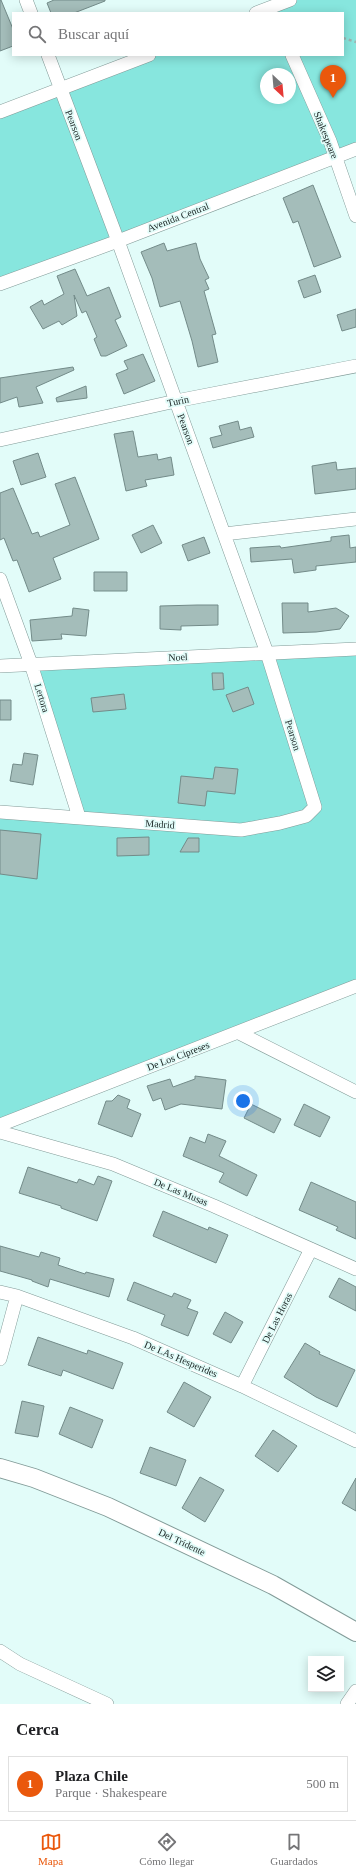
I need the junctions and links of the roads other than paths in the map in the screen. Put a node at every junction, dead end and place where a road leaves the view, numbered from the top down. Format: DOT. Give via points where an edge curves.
graph roads {
  1 [pos="26,0"];
  2 [pos="290,0"];
  3 [pos="272,7"];
  4 [pos="31,12"];
  5 [pos="259,12"];
  6 [pos="48,56"];
  7 [pos="147,56"];
  8 [pos="292,56"];
  9 [pos="61,90"];
  10 [pos="0,112"];
  11 [pos="356,149"];
  12 [pos="335,156"];
  13 [pos="356,216"];
  14 [pos="118,241"];
  15 [pos="0,284"];
  16 [pos="356,366"];
  17 [pos="176,402"];
  18 [pos="0,440"];
  19 [pos="356,519"];
  20 [pos="224,534"];
  21 [pos="0,579"];
  22 [pos="356,649"];
  23 [pos="267,653"];
  24 [pos="31,664"];
  25 [pos="0,666"];
  26 [pos="316,807"];
  27 [pos="0,812"];
  28 [pos="79,817"];
  29 [pos="356,986"];
  30 [pos="239,1033"];
  31 [pos="356,1092"];
  32 [pos="0,1125"];
  33 [pos="0,1132"];
  34 [pos="311,1249"];
  35 [pos="356,1269"];
  36 [pos="0,1292"];
  37 [pos="17,1296"];
  38 [pos="0,1359"];
  39 [pos="242,1386"];
  40 [pos="356,1441"];
  41 [pos="0,1468"];
  42 [pos="356,1632"];
  43 [pos="0,1651"];
  44 [pos="356,1691"];
  45 [pos="107,1704"];
  46 [pos="347,1704"];
  1 -- 4 [label="street"];
  2 -- 3 [label="street"];
  3 -- 5 [label="street"];
  6 -- 9 [label="street, Pearson"];
  7 -- 9 [label="street"];
  8 -- 12 [label="street, Shakespeare"];
  9 -- 10 [label="street"];
  9 -- 14 [label="street, Pearson"];
  11 -- 12 [label="street, Avenida Central"];
  12 -- 13 [label="street, Shakespeare"];
  12 -- 14 [label="street, Avenida Central"];
  14 -- 15 [label="street, Avenida Central"];
  14 -- 17 [label="street, Pearson"];
  16 -- 17 [label="street, Turin"];
  17 -- 18 [label="street, Turin"];
  17 -- 20 [label="street, Pearson"];
  19 -- 20 [label="street"];
  20 -- 23 [label="street, Pearson"];
  21 -- 24 [label="street, Lertora"];
  22 -- 23 [label="street, Noel"];
  23 -- 24 [label="street, Noel"];
  23 -- 26 [label="street, Pearson"];
  24 -- 25 [label="street, Noel"];
  24 -- 28 [label="street, Lertora"];
  26 -- 28 [label="street, Madrid" via="306,816 241,830"];
  27 -- 28 [label="street, Madrid"];
  29 -- 30 [label="street, De Los Cipreses"];
  30 -- 31 [label="street"];
  30 -- 32 [label="street, De Los Cipreses"];
  33 -- 34 [label="street, De Las Musas" via="113,1164"];
  34 -- 35 [label="street, De Las Musas"];
  34 -- 39 [label="street, De Las Horas"];
  36 -- 37 [label="street, De LAs Hesperides"];
  37 -- 38 [label="street"];
  37 -- 39 [label="street, De LAs Hesperides" via="132,1338"];
  39 -- 40 [label="street, De LAs Hesperides"];
  41 -- 42 [label="main road, Del Tridente" via="34,1478 108,1508 273,1585"];
  43 -- 45 [label="street" via="20,1664"];
  44 -- 46 [label="street"];
}
